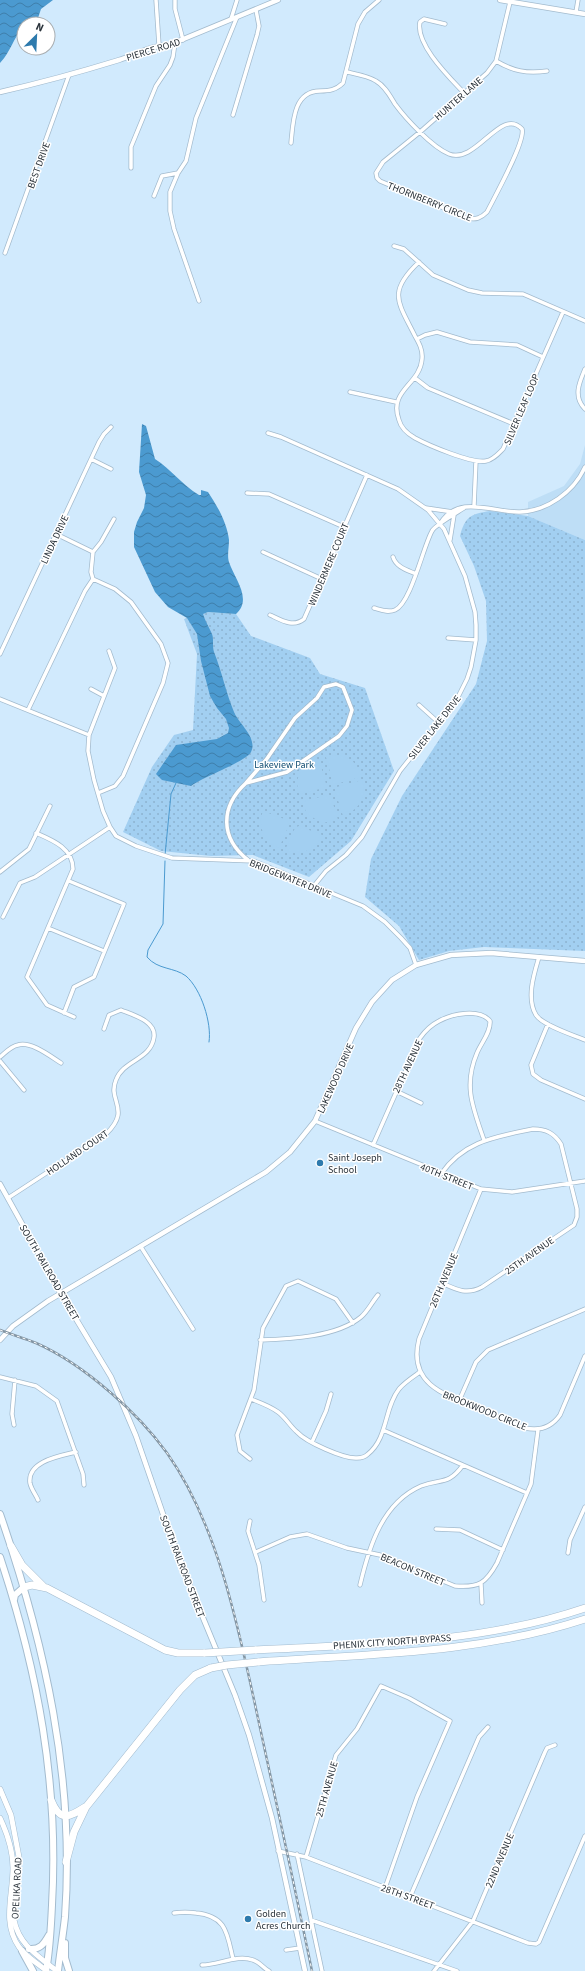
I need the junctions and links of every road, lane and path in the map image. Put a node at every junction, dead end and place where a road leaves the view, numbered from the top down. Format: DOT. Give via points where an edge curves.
graph roads {
  1 [pos="156,0"];
  2 [pos="175,0"];
  3 [pos="237,0"];
  4 [pos="278,0"];
  5 [pos="379,0"];
  6 [pos="500,0"];
  7 [pos="578,0"];
  8 [pos="510,2"];
  9 [pos="256,10"];
  10 [pos="576,12"];
  11 [pos="585,14"];
  12 [pos="236,17"];
  13 [pos="231,19"];
  14 [pos="445,24"];
  15 [pos="183,40"];
  16 [pos="175,43"];
  17 [pos="159,45"];
  18 [pos="496,61"];
  19 [pos="347,72"];
  20 [pos="547,72"];
  21 [pos="68,76"];
  22 [pos="0,92"];
  23 [pos="464,93"];
  24 [pos="233,115"];
  25 [pos="420,132"];
  26 [pos="291,143"];
  27 [pos="131,168"];
  28 [pos="178,172"];
  29 [pos="376,175"];
  30 [pos="154,196"];
  31 [pos="394,246"];
  32 [pos="4,253"];
  33 [pos="419,262"];
  34 [pos="199,301"];
  35 [pos="563,312"];
  36 [pos="585,321"];
  37 [pos="417,339"];
  38 [pos="543,357"];
  39 [pos="585,369"];
  40 [pos="415,378"];
  41 [pos="350,392"];
  42 [pos="396,402"];
  43 [pos="585,409"];
  44 [pos="514,424"];
  45 [pos="111,427"];
  46 [pos="268,433"];
  47 [pos="91,460"];
  48 [pos="476,461"];
  49 [pos="585,467"];
  50 [pos="111,469"];
  51 [pos="367,475"];
  52 [pos="247,493"];
  53 [pos="474,506"];
  54 [pos="425,508"];
  55 [pos="453,514"];
  56 [pos="114,519"];
  57 [pos="440,524"];
  58 [pos="344,527"];
  59 [pos="56,534"];
  60 [pos="450,541"];
  61 [pos="93,552"];
  62 [pos="263,552"];
  63 [pos="393,557"];
  64 [pos="416,574"];
  65 [pos="93,579"];
  66 [pos="322,579"];
  67 [pos="374,608"];
  68 [pos="270,615"];
  69 [pos="448,638"];
  70 [pos="476,640"];
  71 [pos="109,651"];
  72 [pos="0,654"];
  73 [pos="91,689"];
  74 [pos="104,696"];
  75 [pos="0,699"];
  76 [pos="419,705"];
  77 [pos="28,710"];
  78 [pos="439,723"];
  79 [pos="89,735"];
  80 [pos="246,783"];
  81 [pos="98,793"];
  82 [pos="50,806"];
  83 [pos="110,827"];
  84 [pos="36,834"];
  85 [pos="69,854"];
  86 [pos="248,860"];
  87 [pos="0,872"];
  88 [pos="69,881"];
  89 [pos="313,887"];
  90 [pos="3,917"];
  91 [pos="48,928"];
  92 [pos="104,951"];
  93 [pos="539,958"];
  94 [pos="585,961"];
  95 [pos="416,965"];
  96 [pos="64,1013"];
  97 [pos="74,1017"];
  98 [pos="548,1024"];
  99 [pos="104,1029"];
  100 [pos="585,1040"];
  101 [pos="0,1057"];
  102 [pos="0,1061"];
  103 [pos="61,1063"];
  104 [pos="24,1090"];
  105 [pos="396,1091"];
  106 [pos="585,1098"];
  107 [pos="421,1103"];
  108 [pos="315,1121"];
  109 [pos="484,1140"];
  110 [pos="373,1145"];
  111 [pos="441,1174"];
  112 [pos="585,1181"];
  113 [pos="572,1182"];
  114 [pos="0,1184"];
  115 [pos="481,1189"];
  116 [pos="8,1198"];
  117 [pos="141,1247"];
  118 [pos="442,1284"];
  119 [pos="61,1294"];
  120 [pos="378,1295"];
  121 [pos="585,1309"];
  122 [pos="353,1322"];
  123 [pos="192,1329"];
  124 [pos="0,1340"];
  125 [pos="260,1340"];
  126 [pos="585,1356"];
  127 [pos="580,1368"];
  128 [pos="585,1370"];
  129 [pos="420,1372"];
  130 [pos="0,1377"];
  131 [pos="16,1380"];
  132 [pos="331,1394"];
  133 [pos="251,1399"];
  134 [pos="459,1401"];
  135 [pos="14,1425"];
  136 [pos="383,1430"];
  137 [pos="538,1430"];
  138 [pos="312,1442"];
  139 [pos="76,1452"];
  140 [pos="250,1459"];
  141 [pos="463,1465"];
  142 [pos="84,1485"];
  143 [pos="528,1493"];
  144 [pos="38,1500"];
  145 [pos="585,1508"];
  146 [pos="0,1514"];
  147 [pos="250,1521"];
  148 [pos="436,1529"];
  149 [pos="11,1546"];
  150 [pos="503,1550"];
  151 [pos="256,1552"];
  152 [pos="370,1552"];
  153 [pos="568,1553"];
  154 [pos="0,1557"];
  155 [pos="481,1584"];
  156 [pos="360,1585"];
  157 [pos="24,1587"];
  158 [pos="47,1588"];
  159 [pos="14,1600"];
  160 [pos="264,1600"];
  161 [pos="482,1603"];
  162 [pos="585,1608"];
  163 [pos="585,1619"];
  164 [pos="488,1727"];
  165 [pos="555,1745"];
  166 [pos="0,1789"];
  167 [pos="51,1800"];
  168 [pos="86,1807"];
  169 [pos="65,1817"];
  170 [pos="0,1818"];
  171 [pos="585,1836"];
  172 [pos="278,1851"];
  173 [pos="297,1854"];
  174 [pos="306,1857"];
  175 [pos="66,1862"];
  176 [pos="385,1888"];
  177 [pos="410,1897"];
  178 [pos="174,1913"];
  179 [pos="311,1920"];
  180 [pos="473,1921"];
  181 [pos="64,1925"];
  182 [pos="50,1934"];
  183 [pos="300,1948"];
  184 [pos="30,1949"];
  185 [pos="286,1950"];
  186 [pos="22,1951"];
  187 [pos="233,1960"];
  188 [pos="439,1963"];
  189 [pos="48,1964"];
  190 [pos="202,1965"];
  191 [pos="33,1971"];
  192 [pos="47,1971"];
  193 [pos="58,1971"];
  194 [pos="69,1971"];
  195 [pos="269,1971"];
  196 [pos="300,1971"];
  197 [pos="305,1971"];
  198 [pos="322,1971"];
  199 [pos="434,1971"];
  200 [pos="457,1971"];
  1 -- 17 [label="street"];
  2 -- 15 [label="street" via="174,10"];
  3 -- 13 [label="street"];
  4 -- 9 [label="street, PIERCE ROAD"];
  5 -- 19 [label="street" via="365,12 358,24"];
  6 -- 8 [label="street"];
  7 -- 10 [label="street"];
  8 -- 10 [label="street"];
  8 -- 18 [label="street, HUNTER LANE"];
  9 -- 12 [label="street, PIERCE ROAD"];
  9 -- 24 [label="street" via="259,26"];
  10 -- 11 [label="street"];
  12 -- 13 [label="street, PIERCE ROAD"];
  12 -- 28 [label="street" via="194,126 186,161"];
  13 -- 15 [label="street, PIERCE ROAD"];
  14 -- 23 [label="street" via="424,19 420,22 420,35 428,51"];
  15 -- 16 [label="street, PIERCE ROAD"];
  16 -- 17 [label="street, PIERCE ROAD"];
  16 -- 27 [label="street" via="170,65 156,86 131,147"];
  17 -- 21 [label="street, PIERCE ROAD"];
  18 -- 20 [label="street" via="518,72"];
  18 -- 23 [label="street, HUNTER LANE" via="484,76"];
  19 -- 25 [label="street" via="378,82"];
  19 -- 26 [label="street" via="343,83 336,89 311,92 301,99 296,111"];
  21 -- 22 [label="street, PIERCE ROAD"];
  21 -- 32 [label="street, BEST DRIVE"];
  23 -- 25 [label="street, HUNTER LANE"];
  25 -- 29 [label="street, HUNTER LANE" via="383,162"];
  25 -- 29 [label="street, THORNBERRY CIRCLE" via="445,152 457,156 469,153 506,124 515,124 522,129 523,138 518,150 484,215 476,219 467,218 380,181"];
  28 -- 30 [label="street" via="162,176"];
  28 -- 34 [label="street" via="170,192 170,211"];
  31 -- 33 [label="street" via="404,249"];
  33 -- 35 [label="street" via="433,275 468,290 523,294"];
  33 -- 37 [label="street" via="403,278 398,296 400,306"];
  35 -- 36 [label="street"];
  35 -- 38 [label="street, SILVER LEAF LOOP"];
  37 -- 38 [label="street" via="437,332 470,342 517,345"];
  37 -- 40 [label="street" via="422,358"];
  38 -- 44 [label="street, SILVER LEAF LOOP"];
  39 -- 43 [label="street" via="577,391 579,402"];
  40 -- 42 [label="street"];
  40 -- 44 [label="street" via="428,388"];
  41 -- 42 [label="street"];
  42 -- 48 [label="street" via="398,420 414,437"];
  44 -- 48 [label="street, SILVER LEAF LOOP" via="503,450 495,458"];
  45 -- 47 [label="street, LINDA DRIVE" via="104,434"];
  46 -- 51 [label="street, SILVER LAKE DRIVE"];
  47 -- 50 [label="street"];
  47 -- 59 [label="street, LINDA DRIVE"];
  48 -- 53 [label="street"];
  49 -- 53 [label="street" via="565,494 538,509 517,512"];
  51 -- 54 [label="street, SILVER LAKE DRIVE" via="398,489"];
  51 -- 58 [label="street, WINDERMERE COURT"];
  52 -- 58 [label="street" via="269,494"];
  53 -- 55 [label="street" via="465,507"];
  54 -- 55 [label="street, SILVER LAKE DRIVE"];
  54 -- 57 [label="street, SILVER LAKE DRIVE"];
  55 -- 57 [label="street"];
  55 -- 60 [label="street"];
  56 -- 61 [label="street"];
  57 -- 60 [label="street, SILVER LAKE DRIVE"];
  57 -- 64 [label="street" via="432,530"];
  58 -- 66 [label="street, WINDERMERE COURT"];
  59 -- 61 [label="street"];
  59 -- 72 [label="street, LINDA DRIVE"];
  60 -- 70 [label="street, SILVER LAKE DRIVE" via="469,588 475,612"];
  61 -- 65 [label="street"];
  62 -- 66 [label="street"];
  63 -- 64 [label="street" via="398,566"];
  64 -- 67 [label="street" via="399,607 394,611"];
  65 -- 77 [label="street"];
  65 -- 81 [label="street" via="114,589 131,602 161,644 168,659 168,671 123,776 115,786"];
  66 -- 68 [label="street, WINDERMERE COURT" via="308,611 300,622 292,624"];
  69 -- 70 [label="street"];
  70 -- 78 [label="street, SILVER LAKE DRIVE" via="465,685"];
  71 -- 74 [label="street, BRIDGEWATER DRIVE" via="114,659 115,668"];
  73 -- 74 [label="street"];
  74 -- 79 [label="street, BRIDGEWATER DRIVE"];
  75 -- 77 [label="street"];
  76 -- 78 [label="street"];
  77 -- 79 [label="street"];
  78 -- 89 [label="street, SILVER LAKE DRIVE" via="400,771 362,837"];
  79 -- 81 [label="street, BRIDGEWATER DRIVE" via="88,757"];
  80 -- 80 [label="street" via="287,772 339,736 347,726 352,710 343,687 336,684 324,687 317,698 295,718 266,760"];
  80 -- 86 [label="street" via="231,804 227,816 227,829 239,853"];
  81 -- 83 [label="street, BRIDGEWATER DRIVE"];
  82 -- 84 [label="street"];
  83 -- 85 [label="street"];
  83 -- 86 [label="street, BRIDGEWATER DRIVE" via="116,836 136,846 172,858"];
  84 -- 85 [label="street" via="63,847"];
  84 -- 87 [label="street" via="29,849"];
  85 -- 88 [label="street" via="73,868"];
  85 -- 90 [label="street" via="35,877 20,883"];
  86 -- 89 [label="street, BRIDGEWATER DRIVE"];
  88 -- 91 [label="street"];
  88 -- 92 [label="street" via="124,904"];
  89 -- 95 [label="street, BRIDGEWATER DRIVE" via="374,912 410,948"];
  91 -- 92 [label="street"];
  91 -- 96 [label="street" via="27,977 44,1002"];
  92 -- 96 [label="street" via="94,976 74,987"];
  93 -- 94 [label="street, LAKEWOOD DRIVE"];
  93 -- 95 [label="street, LAKEWOOD DRIVE" via="474,953 452,955"];
  93 -- 98 [label="street" via="533,979 532,1004 536,1016"];
  95 -- 108 [label="street, LAKEWOOD DRIVE" via="392,980 372,1002 356,1028"];
  96 -- 97 [label="street"];
  98 -- 100 [label="street"];
  98 -- 106 [label="street" via="531,1065 533,1074 541,1080"];
  99 -- 116 [label="street, HOLLAND COURT" via="109,1015 121,1010 148,1022 154,1033 148,1051 124,1069 116,1079 114,1088 119,1113 117,1121 106,1134"];
  101 -- 103 [label="street" via="23,1044"];
  102 -- 104 [label="street"];
  105 -- 107 [label="street"];
  105 -- 109 [label="street, 28TH AVENUE" via="414,1049 428,1028 439,1021 463,1014 483,1016 490,1021 489,1030 476,1056 469,1082 470,1094"];
  105 -- 110 [label="street, 28TH AVENUE"];
  108 -- 110 [label="street, 40TH STREET"];
  108 -- 117 [label="street, LAKEWOOD DRIVE" via="290,1152 266,1172"];
  109 -- 111 [label="street, 25TH AVENUE" via="452,1159"];
  109 -- 113 [label="street, 25TH AVENUE" via="533,1129 550,1132 562,1144"];
  110 -- 111 [label="street, 40TH STREET"];
  111 -- 115 [label="street, 40TH STREET"];
  112 -- 113 [label="street, 40TH STREET"];
  113 -- 115 [label="street, 40TH STREET" via="512,1192"];
  113 -- 118 [label="street, 25TH AVENUE" via="577,1209 574,1225 475,1291 458,1290"];
  114 -- 116 [label="street, SOUTH RAILROAD STREET"];
  115 -- 118 [label="street, 26TH AVENUE"];
  116 -- 119 [label="street, SOUTH RAILROAD STREET"];
  117 -- 119 [label="street, LAKEWOOD DRIVE"];
  117 -- 123 [label="street"];
  118 -- 129 [label="street, 26TH AVENUE" via="416,1348"];
  119 -- 124 [label="street, LAKEWOOD DRIVE" via="26,1317"];
  119 -- 172 [label="street, SOUTH RAILROAD STREET" via="110,1377 133,1430 242,1715 261,1776"];
  120 -- 122 [label="street" via="365,1313"];
  121 -- 134 [label="street" via="488,1350 476,1362"];
  122 -- 125 [label="street" via="330,1332"];
  122 -- 125 [label="street" via="333,1296 306,1284 294,1282 286,1286 263,1328"];
  125 -- 133 [label="street"];
  126 -- 127 [label="street, BROOKWOOD CIRCLE"];
  127 -- 128 [label="street"];
  127 -- 137 [label="street, BROOKWOOD CIRCLE" via="560,1415 555,1422"];
  129 -- 134 [label="street, BROOKWOOD CIRCLE" via="435,1390"];
  129 -- 136 [label="street" via="398,1390 389,1406"];
  130 -- 131 [label="street"];
  131 -- 135 [label="street" via="12,1414"];
  131 -- 139 [label="street" via="36,1386 57,1401"];
  132 -- 138 [label="street"];
  133 -- 138 [label="street" via="270,1406 297,1433"];
  133 -- 140 [label="street" via="237,1435 240,1452"];
  134 -- 137 [label="street, BROOKWOOD CIRCLE" via="525,1428"];
  136 -- 138 [label="street" via="378,1443 370,1453 358,1458 348,1457"];
  136 -- 141 [label="street"];
  137 -- 143 [label="street"];
  139 -- 142 [label="street"];
  139 -- 144 [label="street" via="40,1463 34,1469 30,1476 30,1484"];
  141 -- 143 [label="street"];
  141 -- 152 [label="street" via="451,1478 423,1486 401,1498 384,1518"];
  143 -- 150 [label="street"];
  145 -- 153 [label="street" via="570,1540"];
  146 -- 149 [label="highway"];
  147 -- 151 [label="street" via="248,1531"];
  148 -- 150 [label="street" via="460,1530"];
  149 -- 157 [label="highway"];
  149 -- 158 [label="highway" via="22,1565"];
  150 -- 155 [label="street" via="492,1573"];
  151 -- 152 [label="street, BEACON STREET" via="290,1537 306,1534 347,1548"];
  151 -- 160 [label="street"];
  152 -- 155 [label="street, BEACON STREET" via="455,1586"];
  152 -- 156 [label="street"];
  154 -- 159 [label="highway"];
  155 -- 161 [label="street"];
  157 -- 158 [label="highway"];
  157 -- 159 [label="highway" via="15,1595"];
  157 -- 169 [label="highway" via="41,1646 53,1705"];
  158 -- 162 [label="highway, PHENIX CITY NORTH BYPASS, bridge" via="156,1646 178,1653 196,1654 457,1637 531,1624"];
  159 -- 167 [label="highway" via="39,1700"];
  163 -- 168 [label="highway, PHENIX CITY NORTH BYPASS, bridge" via="530,1635 468,1646 211,1668 195,1675 180,1690"];
  164 -- 177 [label="street" via="479,1737"];
  165 -- 180 [label="street, 22ND AVENUE" via="547,1748 545,1752"];
  166 -- 184 [label="main road, OPELIKA ROAD" via="11,1815 19,1857 14,1920 19,1937"];
  167 -- 169 [label="highway" via="56,1811"];
  167 -- 182 [label="highway" via="53,1870"];
  168 -- 169 [label="highway" via="72,1816"];
  168 -- 175 [label="highway" via="74,1832"];
  169 -- 175 [label="highway"];
  170 -- 186 [label="main road, OPELIKA ROAD" via="10,1846 13,1867 9,1922"];
  171 -- 180 [label="street, 28TH STREET" via="539,1942 528,1943"];
  172 -- 173 [label="street, 28TH STREET"];
  172 -- 183 [label="street, SOUTH RAILROAD STREET"];
  173 -- 174 [label="street, 28TH STREET"];
  173 -- 179 [label="street"];
  174 -- 176 [label="street, 28TH STREET"];
  174 -- 176 [label="street, 25TH AVENUE" via="336,1755 357,1729 382,1686 450,1721 417,1797"];
  175 -- 181 [label="highway"];
  176 -- 177 [label="street, 28TH STREET"];
  177 -- 180 [label="street, 28TH STREET"];
  178 -- 187 [label="street" via="212,1915 219,1920 224,1926"];
  179 -- 188 [label="street"];
  179 -- 198 [label="street"];
  180 -- 188 [label="street, 22ND AVENUE"];
  181 -- 193 [label="highway"];
  181 -- 194 [label="highway" via="65,1958"];
  182 -- 184 [label="highway" via="39,1948"];
  182 -- 189 [label="highway"];
  183 -- 185 [label="street"];
  183 -- 197 [label="street, SOUTH RAILROAD STREET"];
  184 -- 189 [label="main road, OPELIKA ROAD"];
  186 -- 191 [label="highway"];
  186 -- 192 [label="main road, OPELIKA ROAD"];
  187 -- 190 [label="street"];
  187 -- 195 [label="street" via="252,1959"];
  188 -- 199 [label="street, 22ND AVENUE"];
  188 -- 200 [label="street"];
  189 -- 192 [label="highway"];
  189 -- 193 [label="main road, OPELIKA ROAD"];
  196 -- 197 [label="street"];
}
